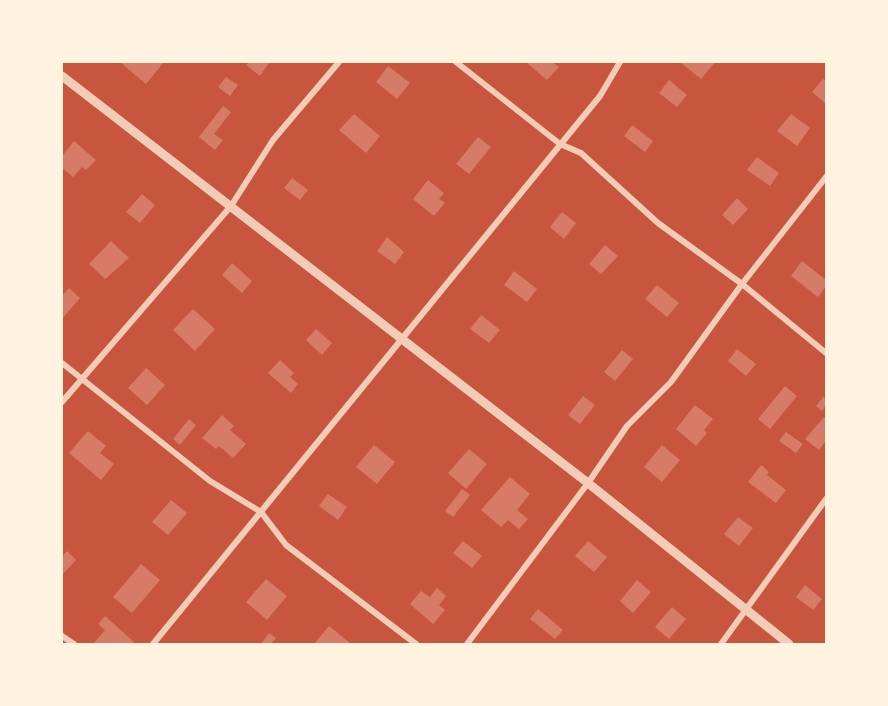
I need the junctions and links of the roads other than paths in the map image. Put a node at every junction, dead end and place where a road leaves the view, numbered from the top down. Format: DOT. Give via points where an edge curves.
graph roads {
  1 [pos="339,62"];
  2 [pos="456,62"];
  3 [pos="620,62"];
  4 [pos="62,76"];
  5 [pos="560,144"];
  6 [pos="826,177"];
  7 [pos="231,206"];
  8 [pos="742,284"];
  9 [pos="403,341"];
  10 [pos="826,353"];
  11 [pos="62,363"];
  12 [pos="81,378"];
  13 [pos="62,402"];
  14 [pos="588,483"];
  15 [pos="826,499"];
  16 [pos="261,512"];
  17 [pos="747,612"];
  18 [pos="62,636"];
  19 [pos="74,645"];
  20 [pos="153,645"];
  21 [pos="416,645"];
  22 [pos="467,645"];
  23 [pos="721,645"];
  24 [pos="789,645"];
  1 -- 7 [label="street" via="273,140"];
  2 -- 5 [label="street"];
  3 -- 5 [label="street" via="600,96"];
  4 -- 7 [label="street"];
  5 -- 8 [label="street" via="581,153 658,223"];
  5 -- 9 [label="street"];
  6 -- 8 [label="street"];
  7 -- 9 [label="street"];
  7 -- 12 [label="street"];
  8 -- 10 [label="street"];
  8 -- 14 [label="street" via="670,382 627,426"];
  9 -- 14 [label="street"];
  9 -- 16 [label="street"];
  11 -- 12 [label="street"];
  12 -- 13 [label="street"];
  12 -- 16 [label="street" via="210,481"];
  14 -- 17 [label="street"];
  14 -- 22 [label="street"];
  15 -- 17 [label="street"];
  16 -- 20 [label="street"];
  16 -- 21 [label="street" via="286,545"];
  17 -- 23 [label="street"];
  17 -- 24 [label="street"];
  18 -- 19 [label="street"];
}
